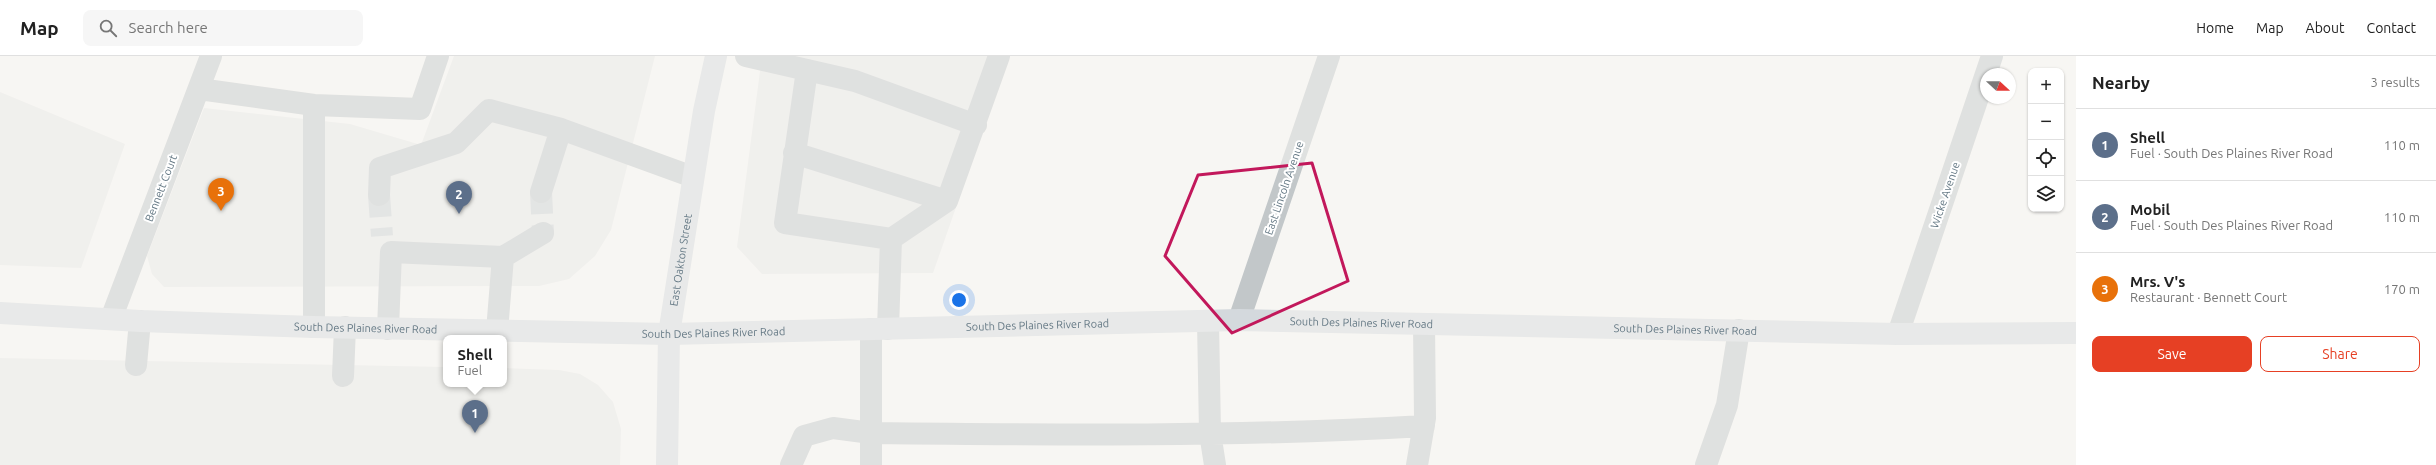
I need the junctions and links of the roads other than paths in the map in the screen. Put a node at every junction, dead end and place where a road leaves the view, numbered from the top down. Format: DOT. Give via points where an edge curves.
graph roads {
  1 [pos="211,56"];
  2 [pos="438,56"];
  3 [pos="716,56"];
  4 [pos="746,56"];
  5 [pos="1000,56"];
  6 [pos="1329,56"];
  7 [pos="1992,56"];
  8 [pos="807,70"];
  9 [pos="199,89"];
  10 [pos="314,105"];
  11 [pos="976,125"];
  12 [pos="561,129"];
  13 [pos="794,152"];
  14 [pos="693,177"];
  15 [pos="541,192"];
  16 [pos="379,195"];
  17 [pos="947,201"];
  18 [pos="543,233"];
  19 [pos="891,239"];
  20 [pos="503,257"];
  21 [pos="0,313"];
  22 [pos="111,319"];
  23 [pos="1239,320"];
  24 [pos="140,321"];
  25 [pos="1208,321"];
  26 [pos="1424,324"];
  27 [pos="314,327"];
  28 [pos="345,327"];
  29 [pos="388,329"];
  30 [pos="880,329"];
  31 [pos="1739,330"];
  32 [pos="497,331"];
  33 [pos="2076,333"];
  34 [pos="669,334"];
  35 [pos="1898,334"];
  36 [pos="136,365"];
  37 [pos="344,376"];
  38 [pos="1424,426"];
  39 [pos="871,433"];
  40 [pos="1210,433"];
  41 [pos="667,465"];
  42 [pos="791,465"];
  43 [pos="871,465"];
  44 [pos="1215,465"];
  45 [pos="1418,465"];
  46 [pos="1706,465"];
  1 -- 9 [label="street, Bennett Court"];
  2 -- 10 [label="street" via="420,109"];
  3 -- 14 [label="main road, East Oakton Street"];
  4 -- 8 [label="street"];
  5 -- 11 [label="street"];
  6 -- 23 [label="street, East Lincoln Avenue"];
  7 -- 35 [label="street, Wicke Avenue"];
  8 -- 11 [label="street" via="855,81"];
  8 -- 13 [label="street"];
  9 -- 10 [label="street"];
  9 -- 22 [label="street, Bennett Court"];
  10 -- 27 [label="street"];
  11 -- 17 [label="street"];
  12 -- 14 [label="street"];
  12 -- 15 [label="street"];
  12 -- 16 [label="street" via="489,110 456,143 380,168"];
  13 -- 17 [label="street"];
  13 -- 19 [label="street" via="785,223"];
  14 -- 34 [label="main road, East Oakton Street"];
  17 -- 19 [label="street"];
  18 -- 20 [label="street"];
  19 -- 30 [label="street"];
  20 -- 29 [label="street" via="386,244"];
  20 -- 32 [label="street"];
  21 -- 22 [label="main road, South Des Plaines River Road"];
  22 -- 24 [label="main road, South Des Plaines River Road"];
  23 -- 25 [label="main road, South Des Plaines River Road"];
  23 -- 26 [label="main road, South Des Plaines River Road"];
  24 -- 27 [label="main road, South Des Plaines River Road"];
  24 -- 36 [label="street"];
  25 -- 30 [label="main road, South Des Plaines River Road"];
  25 -- 40 [label="street"];
  26 -- 31 [label="main road, South Des Plaines River Road"];
  26 -- 38 [label="street"];
  27 -- 28 [label="main road, South Des Plaines River Road"];
  28 -- 29 [label="main road, South Des Plaines River Road"];
  28 -- 37 [label="street"];
  29 -- 32 [label="main road, South Des Plaines River Road"];
  30 -- 34 [label="main road, South Des Plaines River Road"];
  30 -- 39 [label="street"];
  31 -- 35 [label="main road, South Des Plaines River Road"];
  31 -- 46 [label="street" via="1727,405"];
  32 -- 34 [label="main road, South Des Plaines River Road"];
  33 -- 35 [label="main road, South Des Plaines River Road"];
  34 -- 41 [label="main road, East Oakton Street"];
  38 -- 40 [label="street" via="1328,432"];
  38 -- 45 [label="street"];
  39 -- 40 [label="street"];
  39 -- 42 [label="street" via="833,428 804,436"];
  39 -- 43 [label="street"];
  40 -- 44 [label="street"];
}
